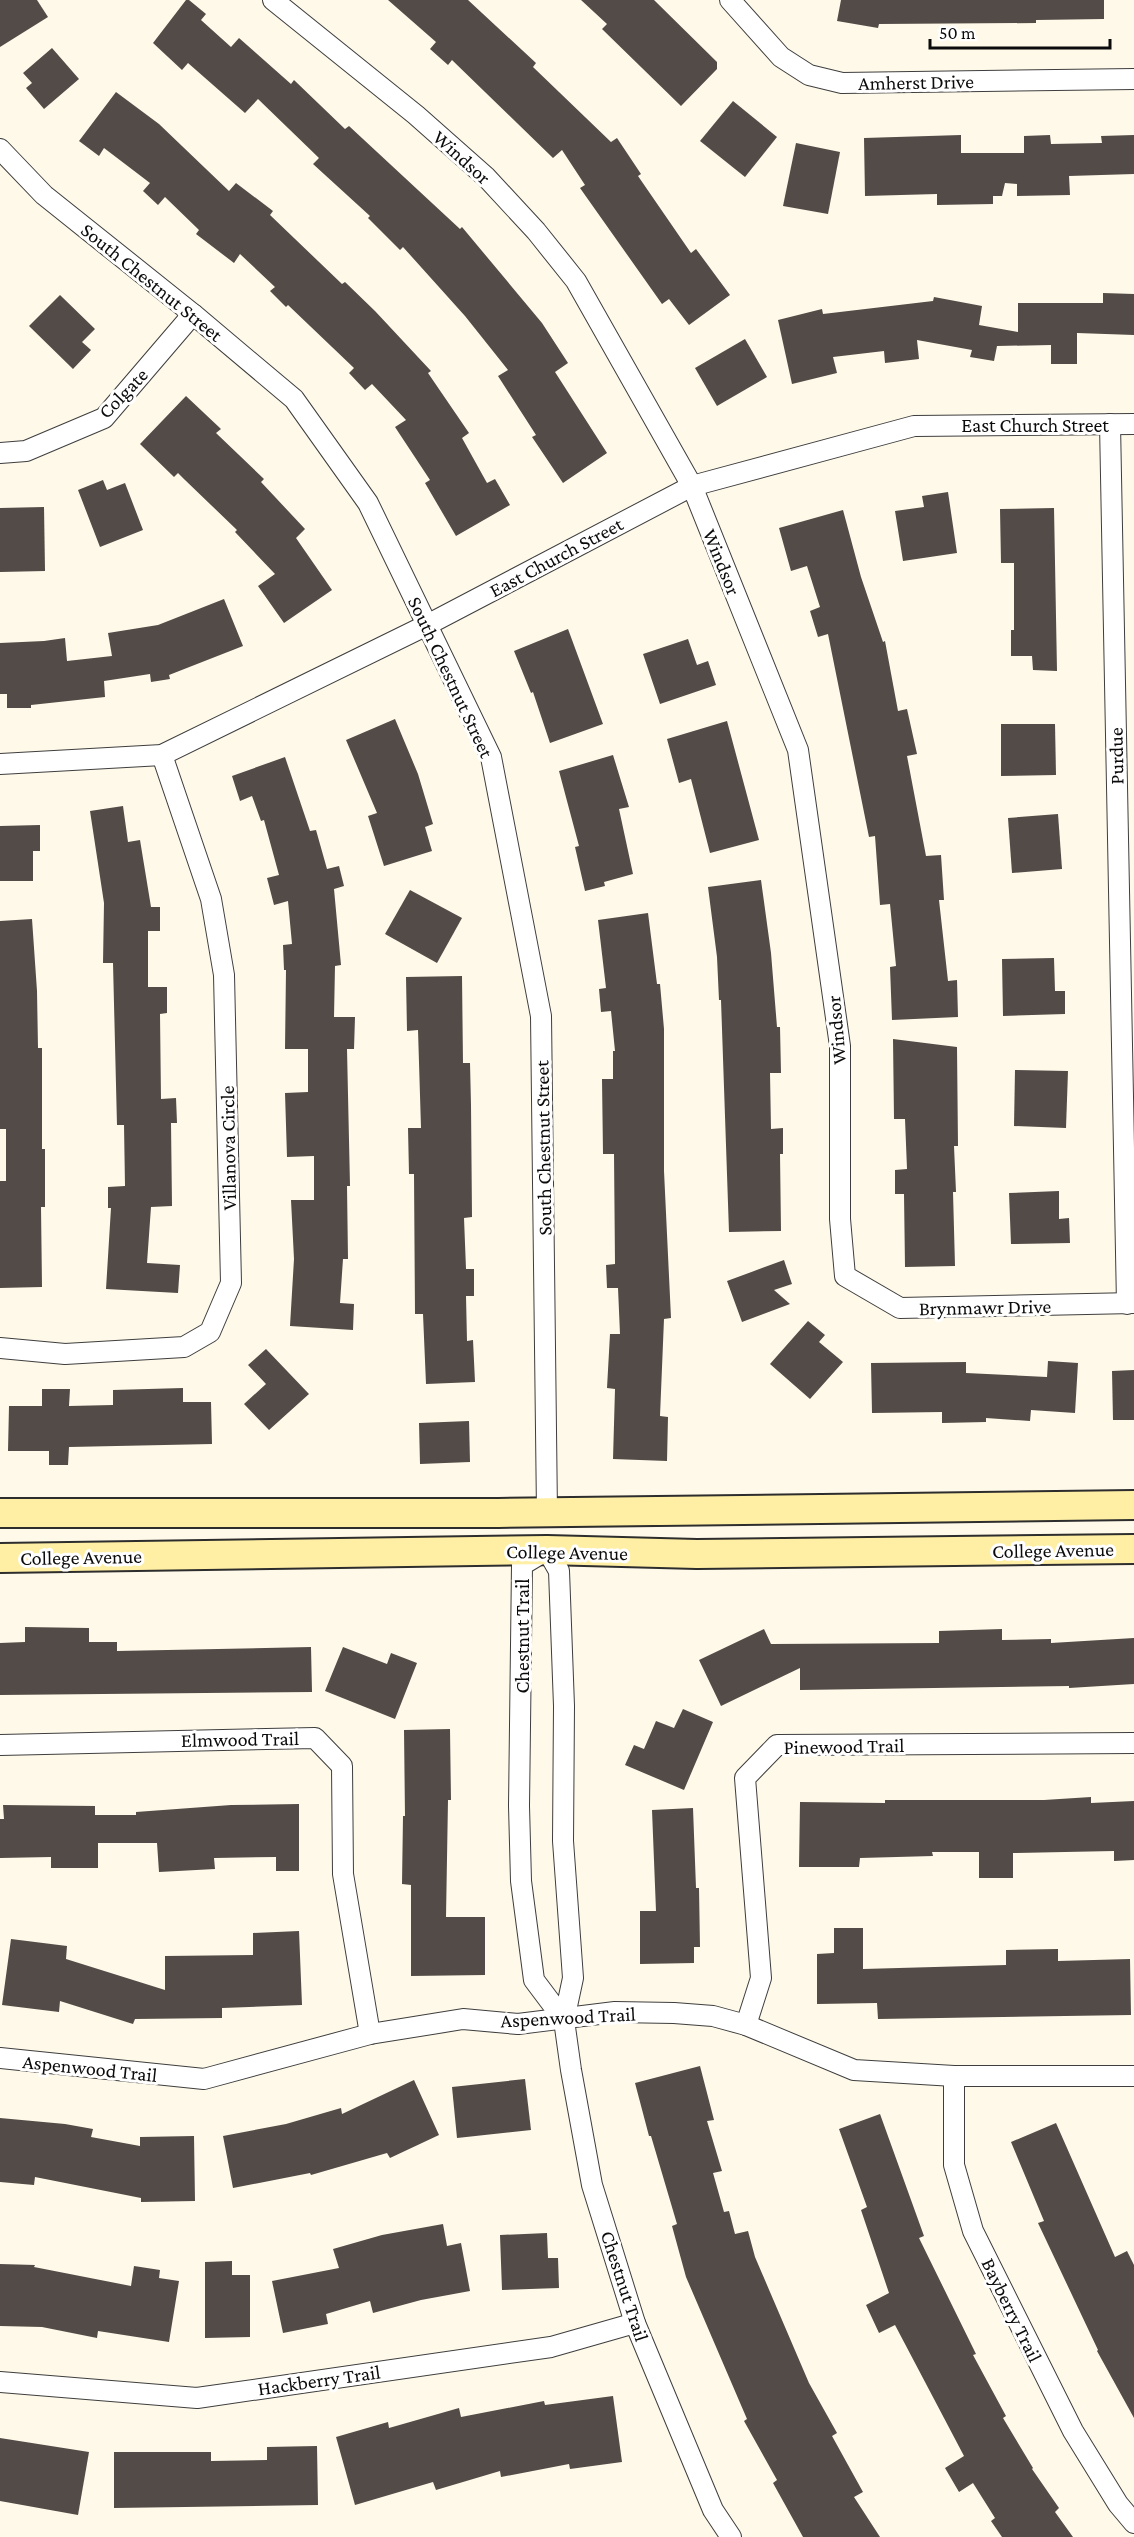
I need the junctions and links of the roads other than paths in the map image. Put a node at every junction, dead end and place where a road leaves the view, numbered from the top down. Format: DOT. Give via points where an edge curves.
graph roads {
  1 [pos="273,0"];
  2 [pos="730,0"];
  3 [pos="1134,79"];
  4 [pos="0,149"];
  5 [pos="193,314"];
  6 [pos="1110,424"];
  7 [pos="1134,424"];
  8 [pos="0,453"];
  9 [pos="692,486"];
  10 [pos="427,625"];
  11 [pos="162,755"];
  12 [pos="0,764"];
  13 [pos="845,1276"];
  14 [pos="1130,1304"];
  15 [pos="0,1348"];
  16 [pos="1134,1505"];
  17 [pos="0,1513"];
  18 [pos="547,1513"];
  19 [pos="1134,1548"];
  20 [pos="547,1550"];
  21 [pos="0,1558"];
  22 [pos="1134,1743"];
  23 [pos="0,1744"];
  24 [pos="564,2020"];
  25 [pos="746,2025"];
  26 [pos="370,2034"];
  27 [pos="0,2058"];
  28 [pos="954,2076"];
  29 [pos="1134,2076"];
  30 [pos="635,2323"];
  31 [pos="0,2382"];
  32 [pos="1134,2523"];
  33 [pos="731,2537"];
  1 -- 9 [label="street, Windsor" via="416,115 486,177 536,231 576,281"];
  2 -- 3 [label="street, Amherst Drive" via="781,57 809,75 842,83"];
  4 -- 5 [label="street, South Chestnut Street" via="44,195"];
  5 -- 8 [label="street, Colgate" via="104,418 26,451"];
  5 -- 10 [label="street, South Chestnut Street" via="294,399 368,503"];
  6 -- 7 [label="street, East Church Street"];
  6 -- 9 [label="street, East Church Street" via="914,426"];
  6 -- 14 [label="street, Purdue"];
  9 -- 10 [label="street, East Church Street"];
  9 -- 13 [label="street, Windsor" via="798,750 840,1046 840,1219"];
  10 -- 11 [label="street, East Church Street"];
  10 -- 18 [label="street, South Chestnut Street" via="491,757 541,1016"];
  11 -- 12 [label="street, East Church Street"];
  11 -- 15 [label="street, Villanova Circle" via="210,899 224,975 231,1283 210,1332 184,1347 65,1354"];
  13 -- 14 [label="street, Brynmawr Drive" via="900,1308"];
  16 -- 18 [label="main road, College Avenue"];
  17 -- 18 [label="main road, College Avenue"];
  18 -- 20 [label="main road"];
  19 -- 20 [label="main road, College Avenue" via="697,1554"];
  20 -- 21 [label="main road, College Avenue"];
  20 -- 24 [label="street, Chestnut Trail" via="559,1570 564,1706 563,1841 573,1978"];
  20 -- 24 [label="street, Chestnut Trail" via="522,1565 521,1881 534,1980"];
  22 -- 25 [label="street, Pinewood Trail" via="777,1745 745,1778 761,1978"];
  23 -- 26 [label="street, Elmwood Trail" via="315,1738 342,1766 343,1874"];
  24 -- 25 [label="street, Aspenwood Trail" via="615,2013 674,2013 713,2016"];
  24 -- 26 [label="street, Aspenwood Trail" via="518,2024 463,2019"];
  24 -- 30 [label="street, Chestnut Trail" via="592,2185"];
  25 -- 28 [label="street, Aspenwood Trail" via="854,2070"];
  26 -- 27 [label="street, Aspenwood Trail" via="204,2079"];
  28 -- 29 [label="street, Aspenwood Trail"];
  28 -- 32 [label="street, Bayberry Trail" via="954,2165 973,2230 1073,2432"];
  30 -- 31 [label="street, Hackberry Trail" via="551,2347 197,2398"];
  30 -- 33 [label="street, Chestnut Trail" via="713,2510"];
}
